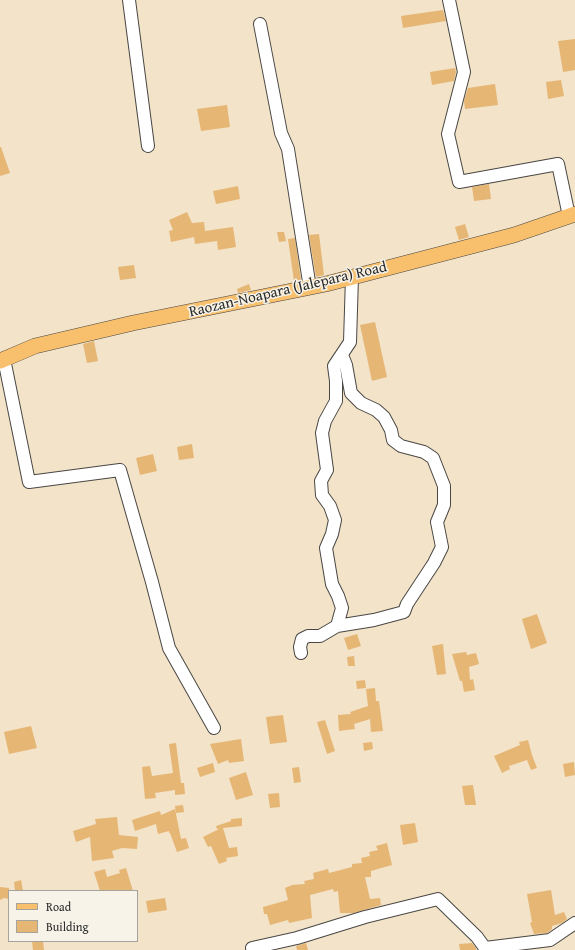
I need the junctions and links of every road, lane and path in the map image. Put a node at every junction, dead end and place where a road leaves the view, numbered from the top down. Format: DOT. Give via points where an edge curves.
graph roads {
  1 [pos="129,0"];
  2 [pos="449,0"];
  3 [pos="260,24"];
  4 [pos="148,146"];
  5 [pos="572,215"];
  6 [pos="352,277"];
  7 [pos="310,288"];
  8 [pos="342,355"];
  9 [pos="2,360"];
  10 [pos="337,626"];
  11 [pos="301,653"];
  12 [pos="214,728"];
  13 [pos="575,923"];
  14 [pos="252,948"];
  1 -- 4 [label="street"];
  2 -- 5 [label="street" via="464,72 448,134 459,182 558,164"];
  3 -- 7 [label="street" via="281,133 288,149"];
  5 -- 6 [label="main road, Raozan-Noapara (Jalepara) Road" via="514,235"];
  6 -- 7 [label="main road, Raozan-Noapara (Jalepara) Road"];
  6 -- 8 [label="street" via="350,342"];
  7 -- 9 [label="main road, Raozan-Noapara (Jalepara) Road" via="133,323 34,346"];
  8 -- 10 [label="street" via="334,366 336,401 325,421 322,433 327,470 321,481 322,495 330,506 335,520 326,548 332,584 342,608"];
  8 -- 10 [label="street" via="351,393 361,403 384,417 394,440 401,446 424,452 433,458 444,486 444,505 437,522 442,547 404,612"];
  9 -- 12 [label="street" via="29,482 120,470 169,648"];
  10 -- 11 [label="street" via="320,636 302,639"];
  13 -- 14 [label="street" via="550,940 485,948 438,899"];
}
